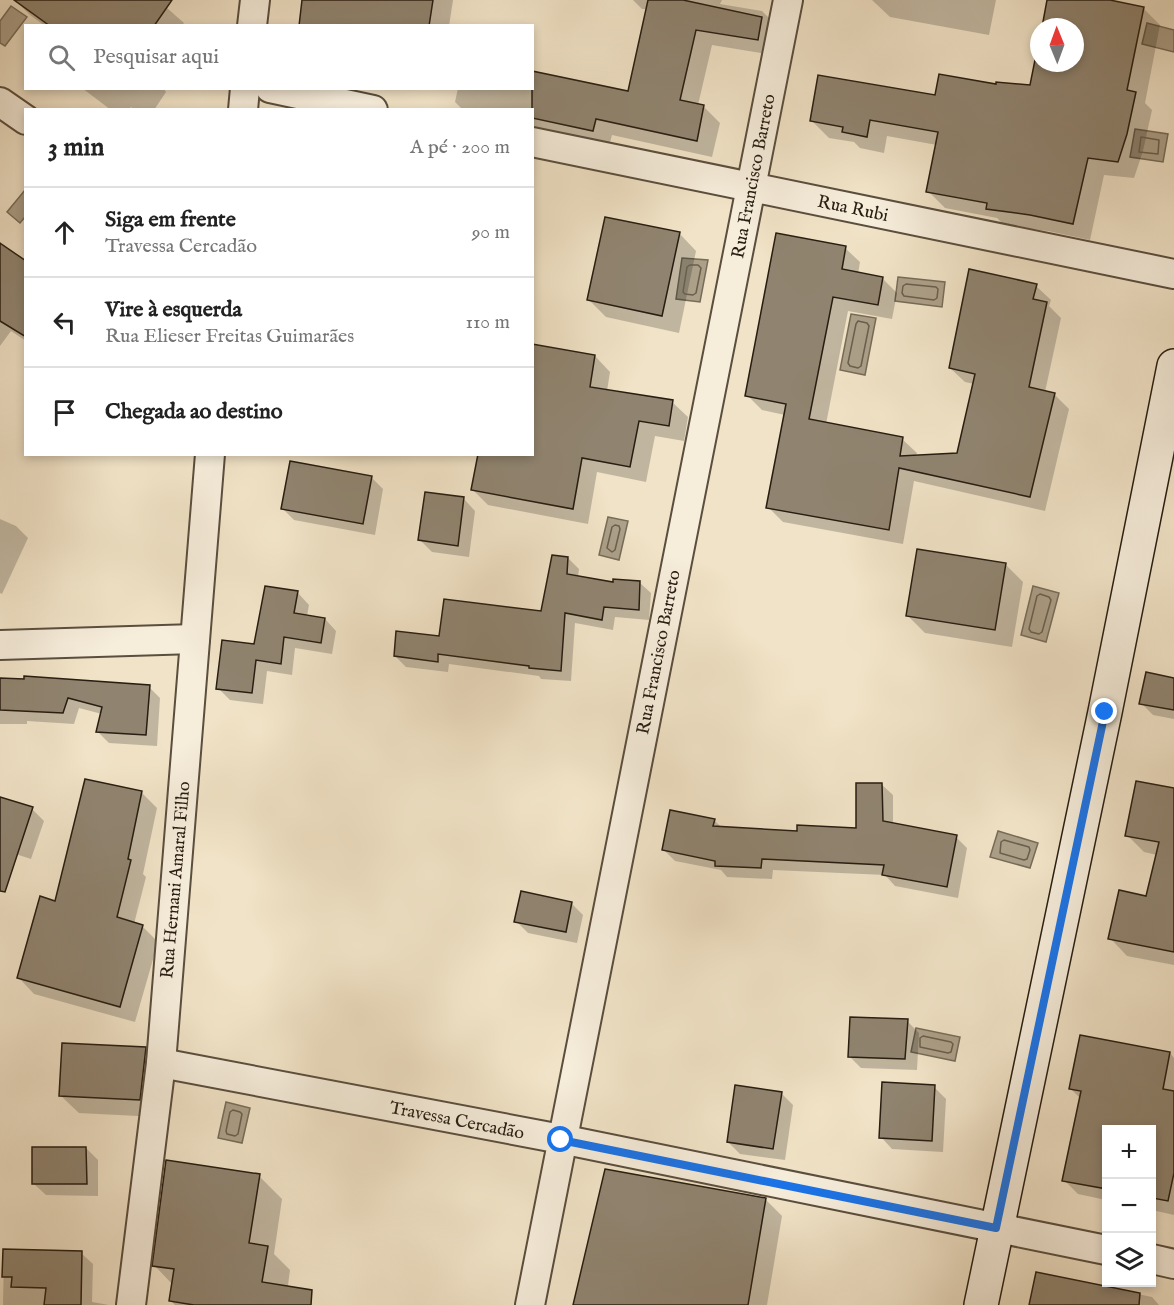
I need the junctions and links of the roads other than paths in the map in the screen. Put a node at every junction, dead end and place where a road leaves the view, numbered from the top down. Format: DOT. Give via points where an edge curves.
graph roads {
  1 [pos="255,0"];
  2 [pos="788,0"];
  3 [pos="252,24"];
  4 [pos="245,90"];
  5 [pos="279,90"];
  6 [pos="0,102"];
  7 [pos="243,108"];
  8 [pos="364,108"];
  9 [pos="24,119"];
  10 [pos="534,142"];
  11 [pos="751,186"];
  12 [pos="1174,274"];
  13 [pos="1174,366"];
  14 [pos="210,456"];
  15 [pos="195,639"];
  16 [pos="0,645"];
  17 [pos="161,1063"];
  18 [pos="561,1140"];
  19 [pos="996,1228"];
  20 [pos="1102,1249"];
  21 [pos="1156,1260"];
  22 [pos="1174,1264"];
  23 [pos="131,1305"];
  24 [pos="530,1305"];
  25 [pos="981,1305"];
  1 -- 3 [label="street"];
  2 -- 11 [label="street, Rua Francisco Barreto"];
  4 -- 7 [label="street"];
  5 -- 8 [label="street"];
  6 -- 9 [label="street"];
  10 -- 11 [label="street, Rua Rubi"];
  11 -- 12 [label="street, Rua Rubi"];
  11 -- 18 [label="street, Rua Francisco Barreto"];
  13 -- 19 [label="street"];
  14 -- 15 [label="street, Rua Hernani Amaral Filho"];
  15 -- 16 [label="street"];
  15 -- 17 [label="street, Rua Hernani Amaral Filho"];
  17 -- 18 [label="street, Travessa Cercadão"];
  17 -- 23 [label="street, Rua Hernani Amaral Filho"];
  18 -- 19 [label="street, Travessa Cercadão"];
  18 -- 24 [label="street, Rua Francisco Barreto"];
  19 -- 20 [label="street, Travessa Cercadão"];
  19 -- 25 [label="street"];
  21 -- 22 [label="street"];
}
